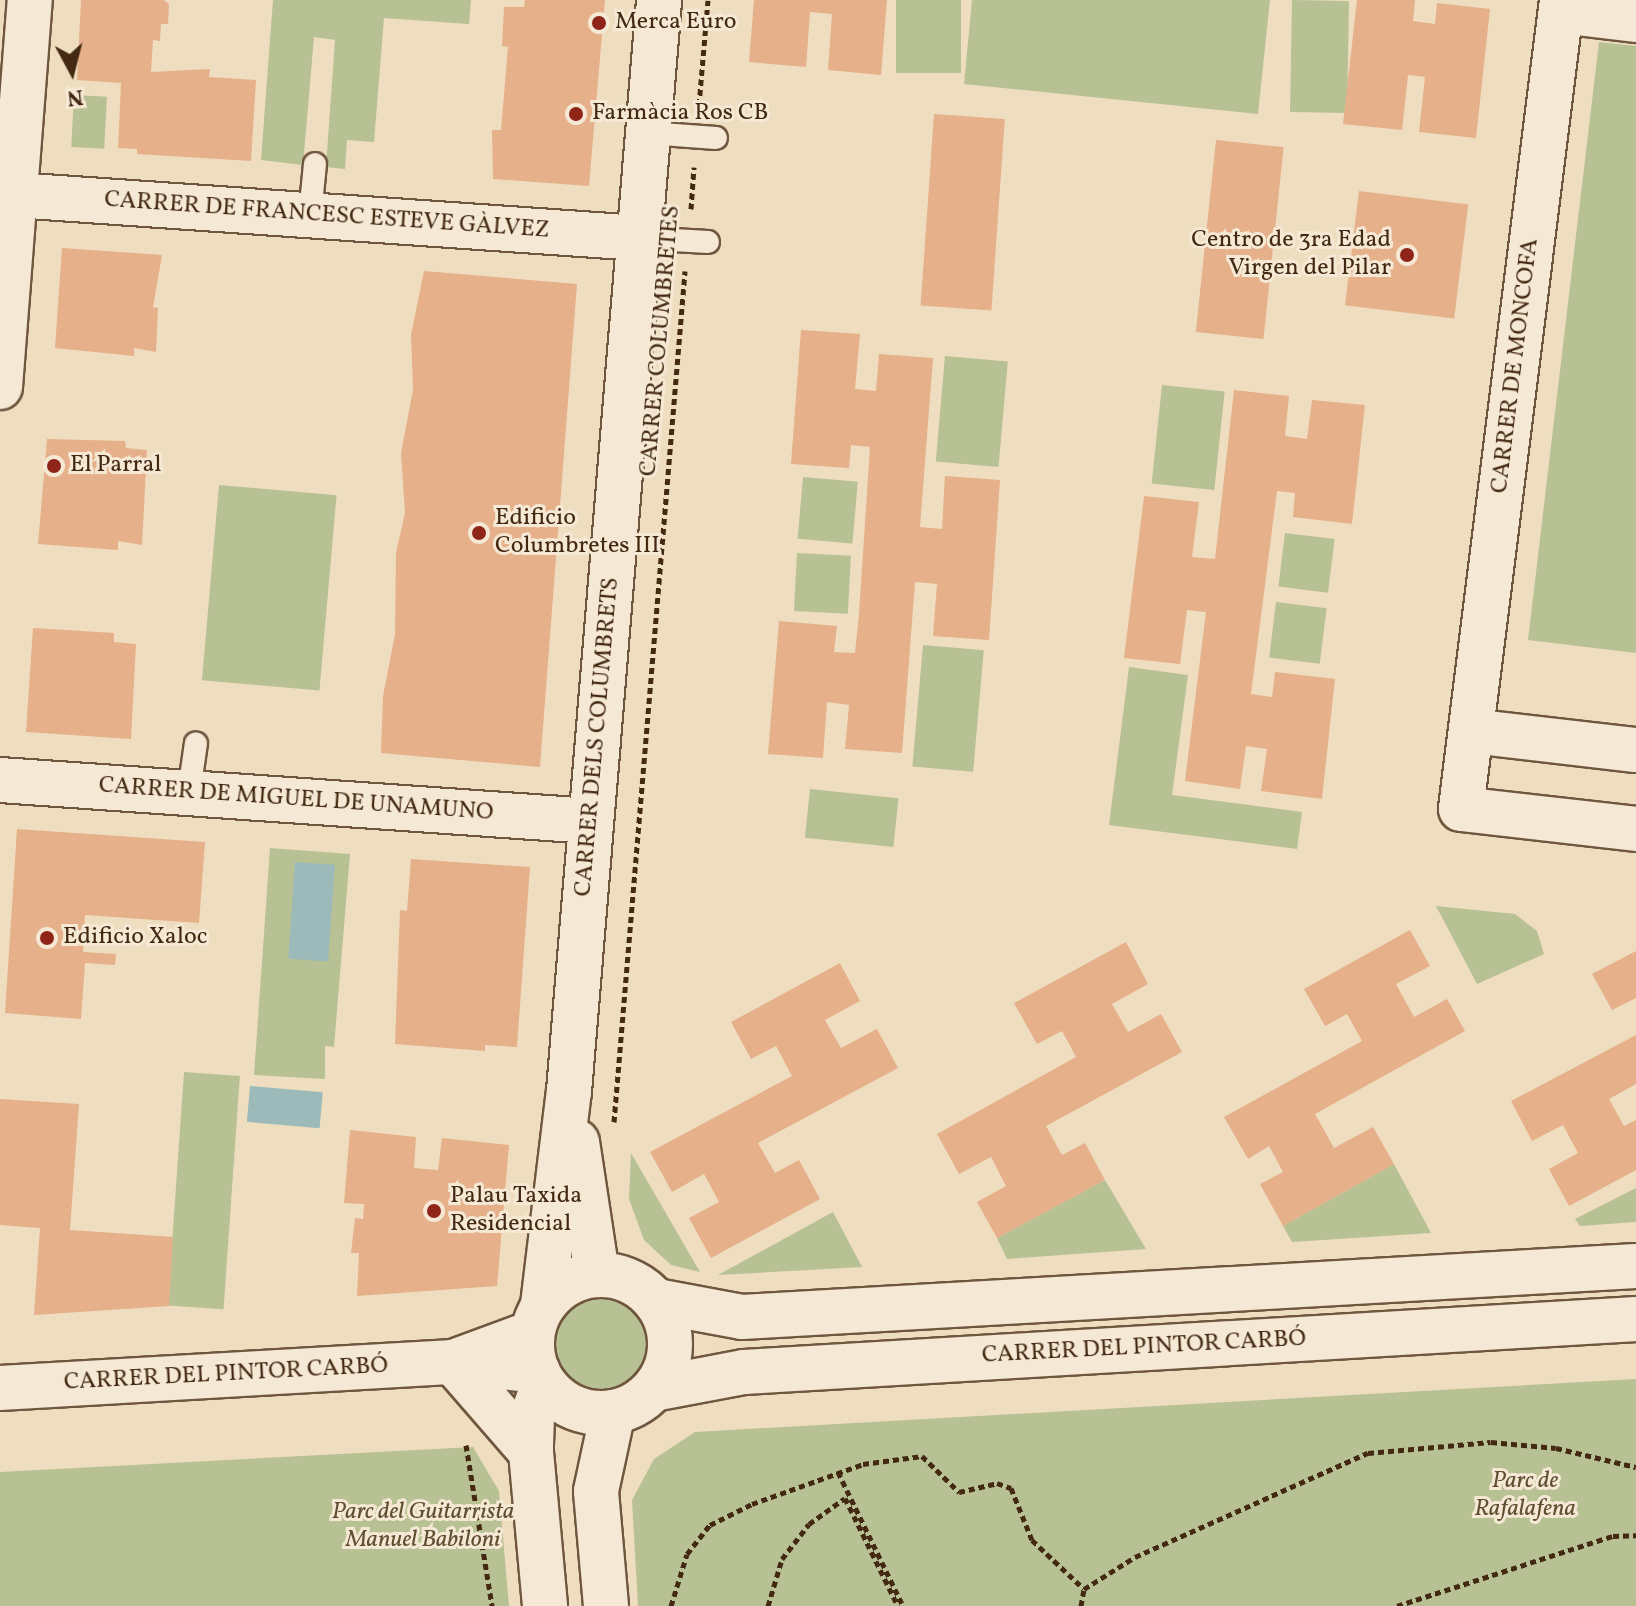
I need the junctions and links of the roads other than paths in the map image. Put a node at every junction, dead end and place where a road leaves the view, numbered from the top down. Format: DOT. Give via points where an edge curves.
graph roads {
  1 [pos="30,0"];
  2 [pos="659,0"];
  3 [pos="1561,6"];
  4 [pos="1636,20"];
  5 [pos="648,133"];
  6 [pos="706,137"];
  7 [pos="315,164"];
  8 [pos="15,195"];
  9 [pos="310,215"];
  10 [pos="639,238"];
  11 [pos="698,242"];
  12 [pos="0,387"];
  13 [pos="1471,731"];
  14 [pos="196,743"];
  15 [pos="1636,750"];
  16 [pos="0,780"];
  17 [pos="189,792"];
  18 [pos="591,821"];
  19 [pos="1636,829"];
  20 [pos="569,1091"];
  21 [pos="1636,1266"];
  22 [pos="597,1274"];
  23 [pos="656,1301"];
  24 [pos="1636,1319"];
  25 [pos="539,1349"];
  26 [pos="453,1362"];
  27 [pos="0,1388"];
  28 [pos="654,1389"];
  29 [pos="613,1412"];
  30 [pos="531,1452"];
  31 [pos="545,1606"];
  32 [pos="606,1606"];
  1 -- 8 [label="street"];
  2 -- 5 [label="street, CARRER DELS COLUMBRETS"];
  3 -- 4 [label="street"];
  3 -- 13 [label="street, CARRER DE MONCOFA"];
  5 -- 6 [label="lane"];
  5 -- 10 [label="street, CARRER DELS COLUMBRETS"];
  7 -- 9 [label="lane"];
  8 -- 9 [label="street, CARRER DE FRANCESC ESTEVE GÀLVEZ"];
  8 -- 12 [label="street"];
  9 -- 10 [label="street, CARRER DE FRANCESC ESTEVE GÀLVEZ"];
  10 -- 11 [label="lane"];
  10 -- 18 [label="street, CARRER DELS COLUMBRETS"];
  13 -- 15 [label="street"];
  13 -- 19 [label="street, CARRER DE MONCOFA" via="1461,809"];
  14 -- 17 [label="lane"];
  16 -- 17 [label="street, CARRER DE MIGUEL DE UNAMUNO"];
  17 -- 18 [label="street, CARRER DE MIGUEL DE UNAMUNO"];
  18 -- 20 [label="street, CARRER DELS COLUMBRETS"];
  20 -- 22 [label="street, CARRER DELS COLUMBRETS"];
  20 -- 25 [label="street, CARRER DELS COLUMBRETS"];
  21 -- 23 [label="street" via="742,1317"];
  22 -- 23 [label="street" via="630,1280"];
  22 -- 25 [label="street" via="566,1283"];
  23 -- 28 [label="street" via="670,1330 669,1361"];
  24 -- 28 [label="street, CARRER DEL PINTOR CARBÓ" via="744,1372"];
  25 -- 26 [label="street, CARRER DEL PINTOR CARBÓ"];
  25 -- 29 [label="street" via="569,1406"];
  25 -- 30 [label="street, CARRER DELS COLUMBRETS"];
  26 -- 27 [label="street, CARRER DEL PINTOR CARBÓ"];
  26 -- 30 [label="street"];
  28 -- 29 [label="street"];
  29 -- 32 [label="street" via="596,1491"];
  30 -- 31 [label="street, CARRER DELS COLUMBRETS"];
}
